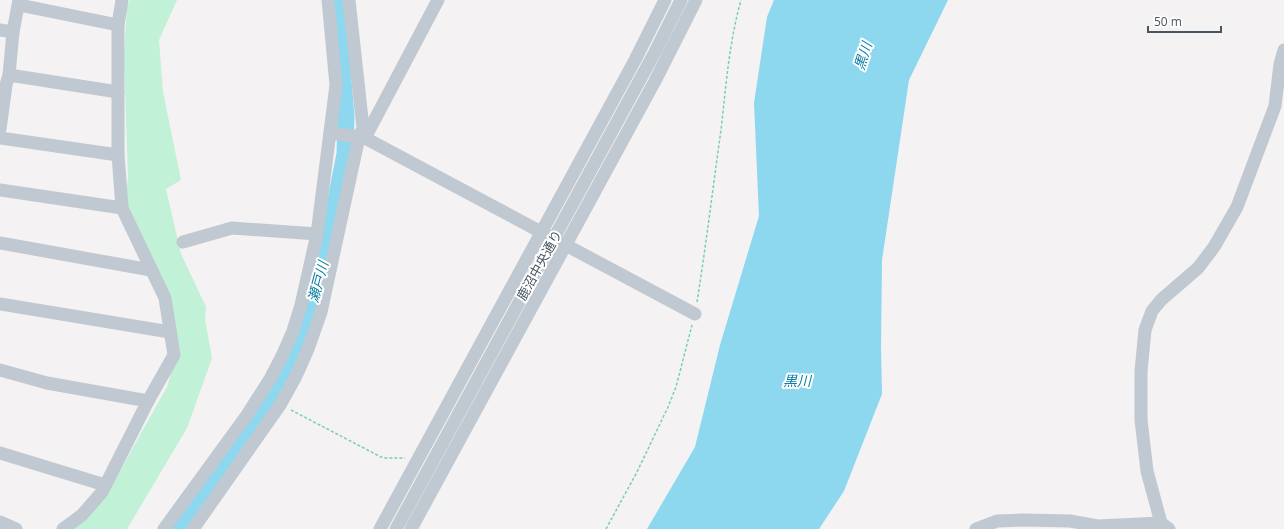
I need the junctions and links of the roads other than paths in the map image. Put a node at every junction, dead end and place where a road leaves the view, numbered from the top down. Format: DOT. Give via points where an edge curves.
graph roads {
  1 [pos="122,0"];
  2 [pos="328,0"];
  3 [pos="349,0"];
  4 [pos="438,0"];
  5 [pos="665,0"];
  6 [pos="681,0"];
  7 [pos="696,0"];
  8 [pos="19,3"];
  9 [pos="118,25"];
  10 [pos="0,30"];
  11 [pos="13,32"];
  12 [pos="1284,50"];
  13 [pos="5,81"];
  14 [pos="118,92"];
  15 [pos="0,129"];
  16 [pos="330,133"];
  17 [pos="0,138"];
  18 [pos="362,138"];
  19 [pos="118,155"];
  20 [pos="0,190"];
  21 [pos="122,208"];
  22 [pos="541,232"];
  23 [pos="317,234"];
  24 [pos="553,239"];
  25 [pos="183,242"];
  26 [pos="0,243"];
  27 [pos="566,245"];
  28 [pos="151,270"];
  29 [pos="0,304"];
  30 [pos="695,314"];
  31 [pos="170,332"];
  32 [pos="0,370"];
  33 [pos="148,401"];
  34 [pos="0,453"];
  35 [pos="105,485"];
  36 [pos="0,522"];
  37 [pos="1165,526"];
  38 [pos="16,529"];
  39 [pos="63,529"];
  40 [pos="164,529"];
  41 [pos="193,529"];
  42 [pos="380,529"];
  43 [pos="396,529"];
  44 [pos="411,529"];
  45 [pos="976,529"];
  1 -- 9 [label="street"];
  2 -- 16 [label="street" via="336,85"];
  3 -- 18 [label="street"];
  4 -- 18 [label="street"];
  5 -- 22 [label="street"];
  6 -- 24 [label="street, 鹿沼中央通り"];
  7 -- 27 [label="street"];
  8 -- 9 [label="street"];
  8 -- 11 [label="street"];
  9 -- 14 [label="street"];
  10 -- 11 [label="street"];
  11 -- 13 [label="street"];
  12 -- 37 [label="street" via="1275,106 1237,207 1214,247 1198,268 1152,311 1145,330 1141,370 1141,420 1147,471"];
  13 -- 14 [label="street"];
  13 -- 15 [label="street"];
  14 -- 19 [label="street"];
  16 -- 18 [label="street"];
  16 -- 23 [label="street"];
  17 -- 19 [label="street"];
  18 -- 22 [label="street"];
  18 -- 41 [label="street" via="321,312 308,349 280,404"];
  19 -- 21 [label="street"];
  20 -- 21 [label="street"];
  21 -- 28 [label="street"];
  22 -- 24 [label="street"];
  22 -- 42 [label="street"];
  23 -- 25 [label="street" via="232,228"];
  23 -- 40 [label="street" via="301,305 282,356 247,415"];
  24 -- 27 [label="street"];
  24 -- 43 [label="street, 鹿沼中央通り"];
  26 -- 28 [label="street"];
  27 -- 30 [label="street"];
  27 -- 44 [label="street"];
  28 -- 31 [label="street" via="165,298"];
  29 -- 31 [label="street"];
  31 -- 33 [label="street" via="174,355"];
  32 -- 33 [label="street" via="48,383"];
  33 -- 35 [label="street"];
  34 -- 35 [label="street"];
  35 -- 39 [label="street" via="82,515"];
  36 -- 38 [label="street"];
  37 -- 45 [label="street" via="1098,526 1025,520 997,521"];
}
